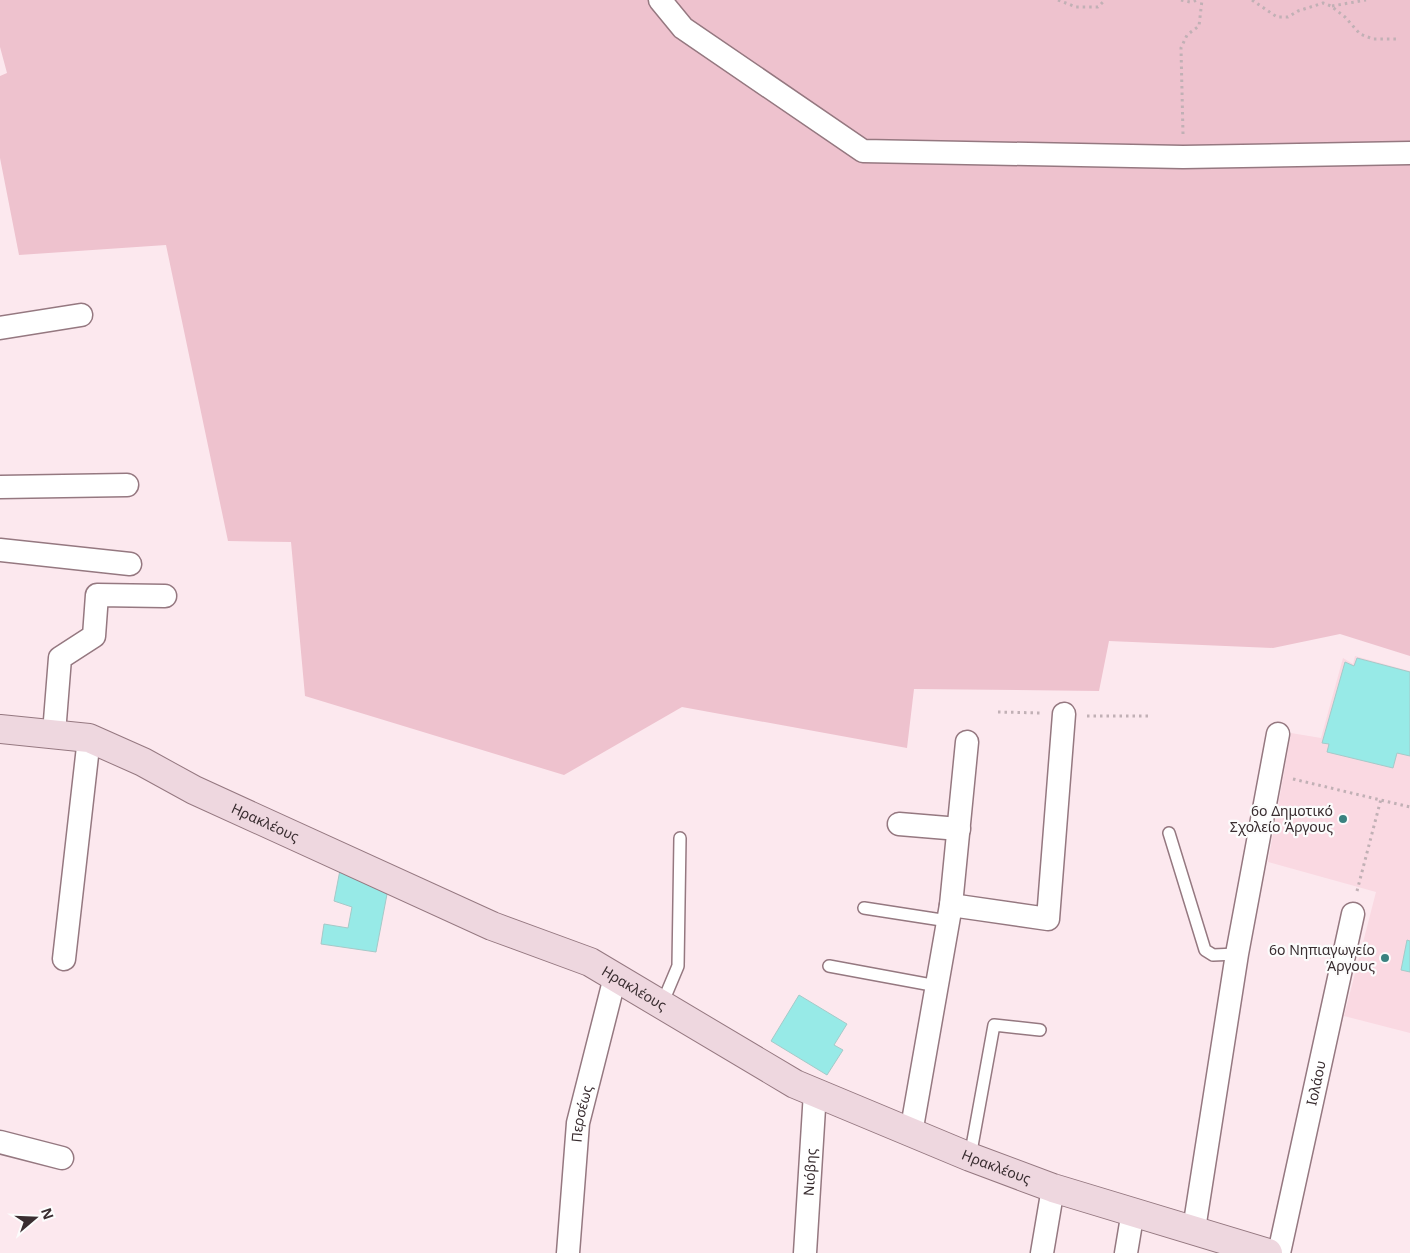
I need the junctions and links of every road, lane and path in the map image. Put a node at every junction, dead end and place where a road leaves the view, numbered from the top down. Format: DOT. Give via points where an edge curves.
graph roads {
  1 [pos="660,0"];
  2 [pos="1058,0"];
  3 [pos="1105,0"];
  4 [pos="1181,0"];
  5 [pos="1200,0"];
  6 [pos="1252,0"];
  7 [pos="1366,0"];
  8 [pos="1331,6"];
  9 [pos="1396,39"];
  10 [pos="1410,153"];
  11 [pos="1183,156"];
  12 [pos="81,315"];
  13 [pos="0,328"];
  14 [pos="127,485"];
  15 [pos="0,487"];
  16 [pos="0,550"];
  17 [pos="130,564"];
  18 [pos="165,596"];
  19 [pos="998,712"];
  20 [pos="1064,714"];
  21 [pos="1152,716"];
  22 [pos="0,729"];
  23 [pos="54,733"];
  24 [pos="1278,734"];
  25 [pos="89,738"];
  26 [pos="967,742"];
  27 [pos="1271,774"];
  28 [pos="1381,799"];
  29 [pos="1410,807"];
  30 [pos="898,824"];
  31 [pos="959,829"];
  32 [pos="1169,833"];
  33 [pos="680,838"];
  34 [pos="1358,888"];
  35 [pos="864,908"];
  36 [pos="950,913"];
  37 [pos="1353,914"];
  38 [pos="1237,954"];
  39 [pos="64,959"];
  40 [pos="829,966"];
  41 [pos="615,977"];
  42 [pos="937,986"];
  43 [pos="662,1004"];
  44 [pos="1040,1030"];
  45 [pos="815,1092"];
  46 [pos="911,1133"];
  47 [pos="0,1142"];
  48 [pos="970,1157"];
  49 [pos="62,1158"];
  50 [pos="1053,1188"];
  51 [pos="1133,1211"];
  52 [pos="1194,1229"];
  53 [pos="568,1253"];
  54 [pos="805,1253"];
  55 [pos="1042,1253"];
  56 [pos="1126,1253"];
  57 [pos="1268,1253"];
  58 [pos="1279,1253"];
  1 -- 11 [label="street" via="683,28 863,150"];
  2 -- 3 [label="path" via="1076,7 1098,7"];
  4 -- 5 [label="path"];
  5 -- 11 [label="path" via="1199,26 1187,34 1181,48"];
  6 -- 8 [label="path" via="1277,17 1288,17 1323,4"];
  7 -- 8 [label="path"];
  8 -- 9 [label="path" via="1360,34 1372,39"];
  10 -- 11 [label="street"];
  12 -- 13 [label="street"];
  14 -- 15 [label="street"];
  16 -- 17 [label="street"];
  18 -- 23 [label="street" via="97,595 94,636 60,658"];
  19 -- 20 [label="path"];
  20 -- 21 [label="path"];
  20 -- 36 [label="street" via="1048,919"];
  22 -- 23 [label="main road, Ηρακλέους"];
  23 -- 25 [label="main road, Ηρακλέους"];
  24 -- 27 [label="street"];
  25 -- 39 [label="street"];
  25 -- 41 [label="main road, Ηρακλέους" via="144,762 194,790 492,926 590,962"];
  26 -- 31 [label="street"];
  27 -- 28 [label="path"];
  27 -- 38 [label="street"];
  28 -- 29 [label="path"];
  28 -- 34 [label="path"];
  30 -- 31 [label="street"];
  31 -- 36 [label="street"];
  32 -- 38 [label="lane" via="1205,950 1213,955"];
  33 -- 43 [label="lane" via="678,966"];
  35 -- 36 [label="lane"];
  36 -- 42 [label="street"];
  37 -- 58 [label="street, Ιολάου"];
  38 -- 52 [label="street"];
  40 -- 42 [label="lane"];
  41 -- 43 [label="main road, Ηρακλέους"];
  41 -- 53 [label="street, Περσέως" via="578,1124"];
  42 -- 46 [label="street"];
  43 -- 45 [label="main road, Ηρακλέους" via="795,1084"];
  44 -- 48 [label="lane" via="994,1025"];
  45 -- 46 [label="main road, Ηρακλέους"];
  45 -- 54 [label="street, Νιόβης"];
  46 -- 48 [label="main road, Ηρακλέους"];
  47 -- 49 [label="street"];
  48 -- 50 [label="main road, Ηρακλέους"];
  50 -- 51 [label="main road, Ηρακλέους"];
  50 -- 55 [label="street"];
  51 -- 52 [label="main road, Ηρακλέους"];
  51 -- 56 [label="street"];
  52 -- 57 [label="main road, Ηρακλέους"];
}
